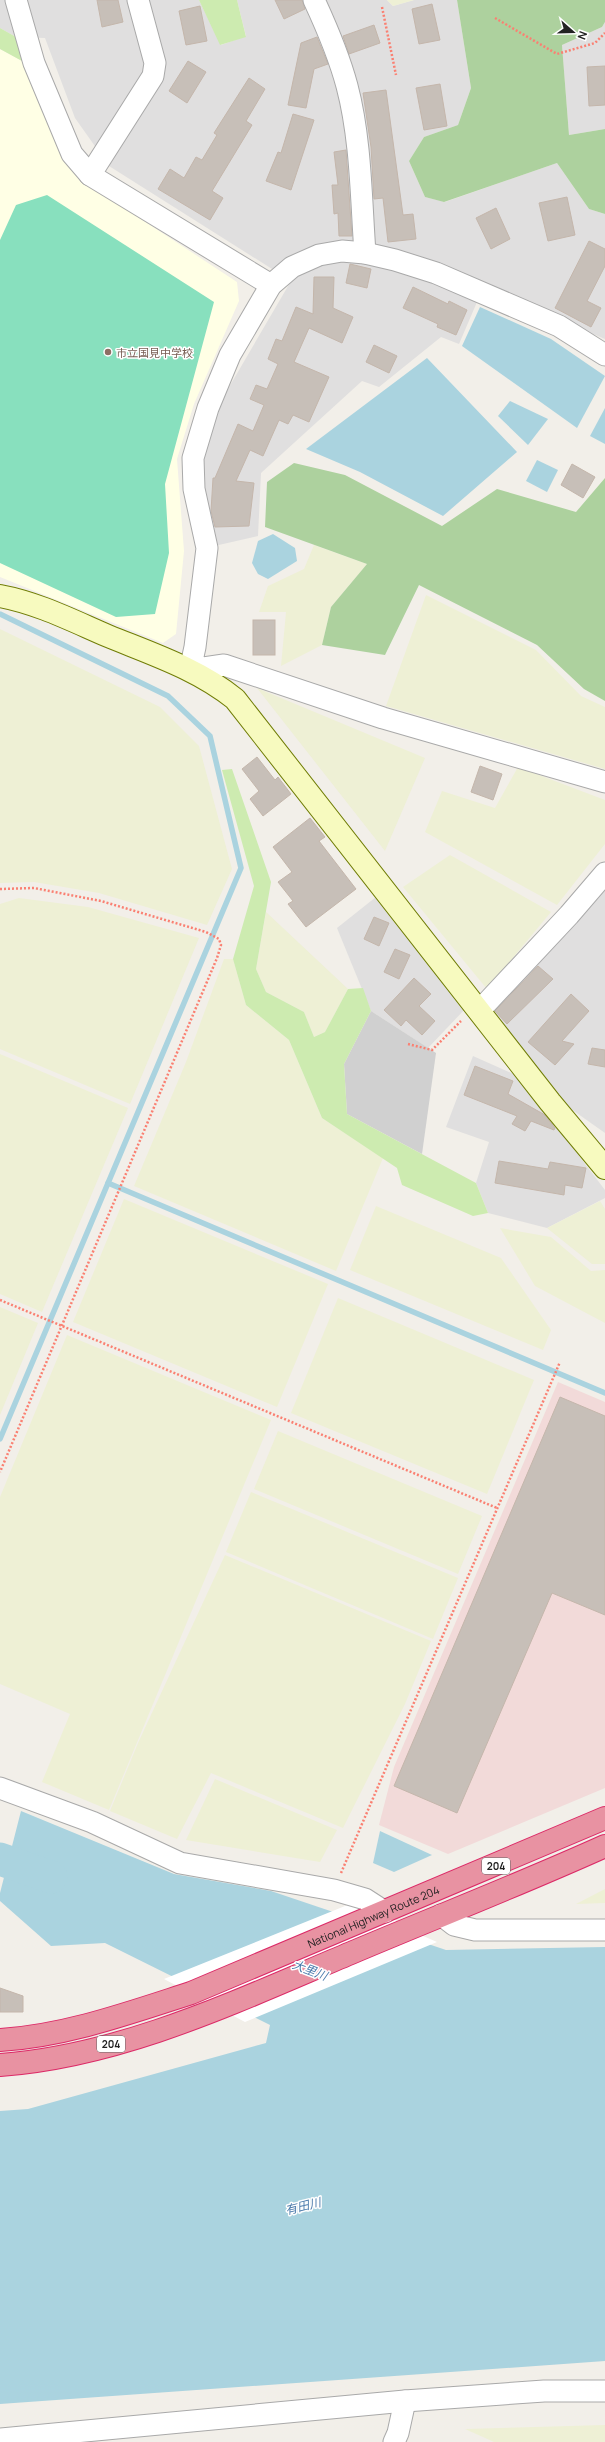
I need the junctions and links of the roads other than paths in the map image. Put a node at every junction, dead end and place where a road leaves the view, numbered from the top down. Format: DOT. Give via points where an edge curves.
graph roads {
  1 [pos="16,0"];
  2 [pos="138,0"];
  3 [pos="314,0"];
  4 [pos="90,175"];
  5 [pos="365,252"];
  6 [pos="271,285"];
  7 [pos="605,355"];
  8 [pos="0,596"];
  9 [pos="190,670"];
  10 [pos="605,782"];
  11 [pos="605,874"];
  12 [pos="479,1011"];
  13 [pos="605,1168"];
  14 [pos="0,1788"];
  15 [pos="605,1818"];
  16 [pos="605,1846"];
  17 [pos="385,1912"];
  18 [pos="441,1915"];
  19 [pos="605,1930"];
  20 [pos="0,2040"];
  21 [pos="0,2065"];
  22 [pos="605,2391"];
  23 [pos="405,2401"];
  24 [pos="0,2440"];
  25 [pos="394,2442"];
  1 -- 4 [label="street" via="34,63 72,154"];
  2 -- 4 [label="street" via="155,63 153,76"];
  3 -- 5 [label="street" via="331,38 347,86 357,151"];
  4 -- 6 [label="street"];
  5 -- 6 [label="street" via="342,251 319,256 292,267"];
  5 -- 7 [label="street" via="436,273 559,326"];
  6 -- 9 [label="street" via="230,355 208,408 193,458 194,489 207,548"];
  8 -- 9 [label="street" via="36,605"];
  9 -- 10 [label="street" via="224,665 383,718"];
  9 -- 12 [label="street" via="215,683 235,699"];
  11 -- 12 [label="street"];
  12 -- 13 [label="street"];
  14 -- 17 [label="street" via="92,1822 180,1863 334,1890 365,1899"];
  15 -- 17 [label="highway, National Highway Route 204 / 204"];
  16 -- 18 [label="highway, 204"];
  17 -- 20 [label="highway, National Highway Route 204 / 204" via="191,1993 133,2012 67,2029"];
  18 -- 19 [label="street" via="454,1925 475,1930"];
  18 -- 21 [label="highway, 204" via="219,2008 142,2036 77,2053"];
  22 -- 23 [label="street" via="544,2391"];
  23 -- 24 [label="street"];
  23 -- 25 [label="street"];
}
